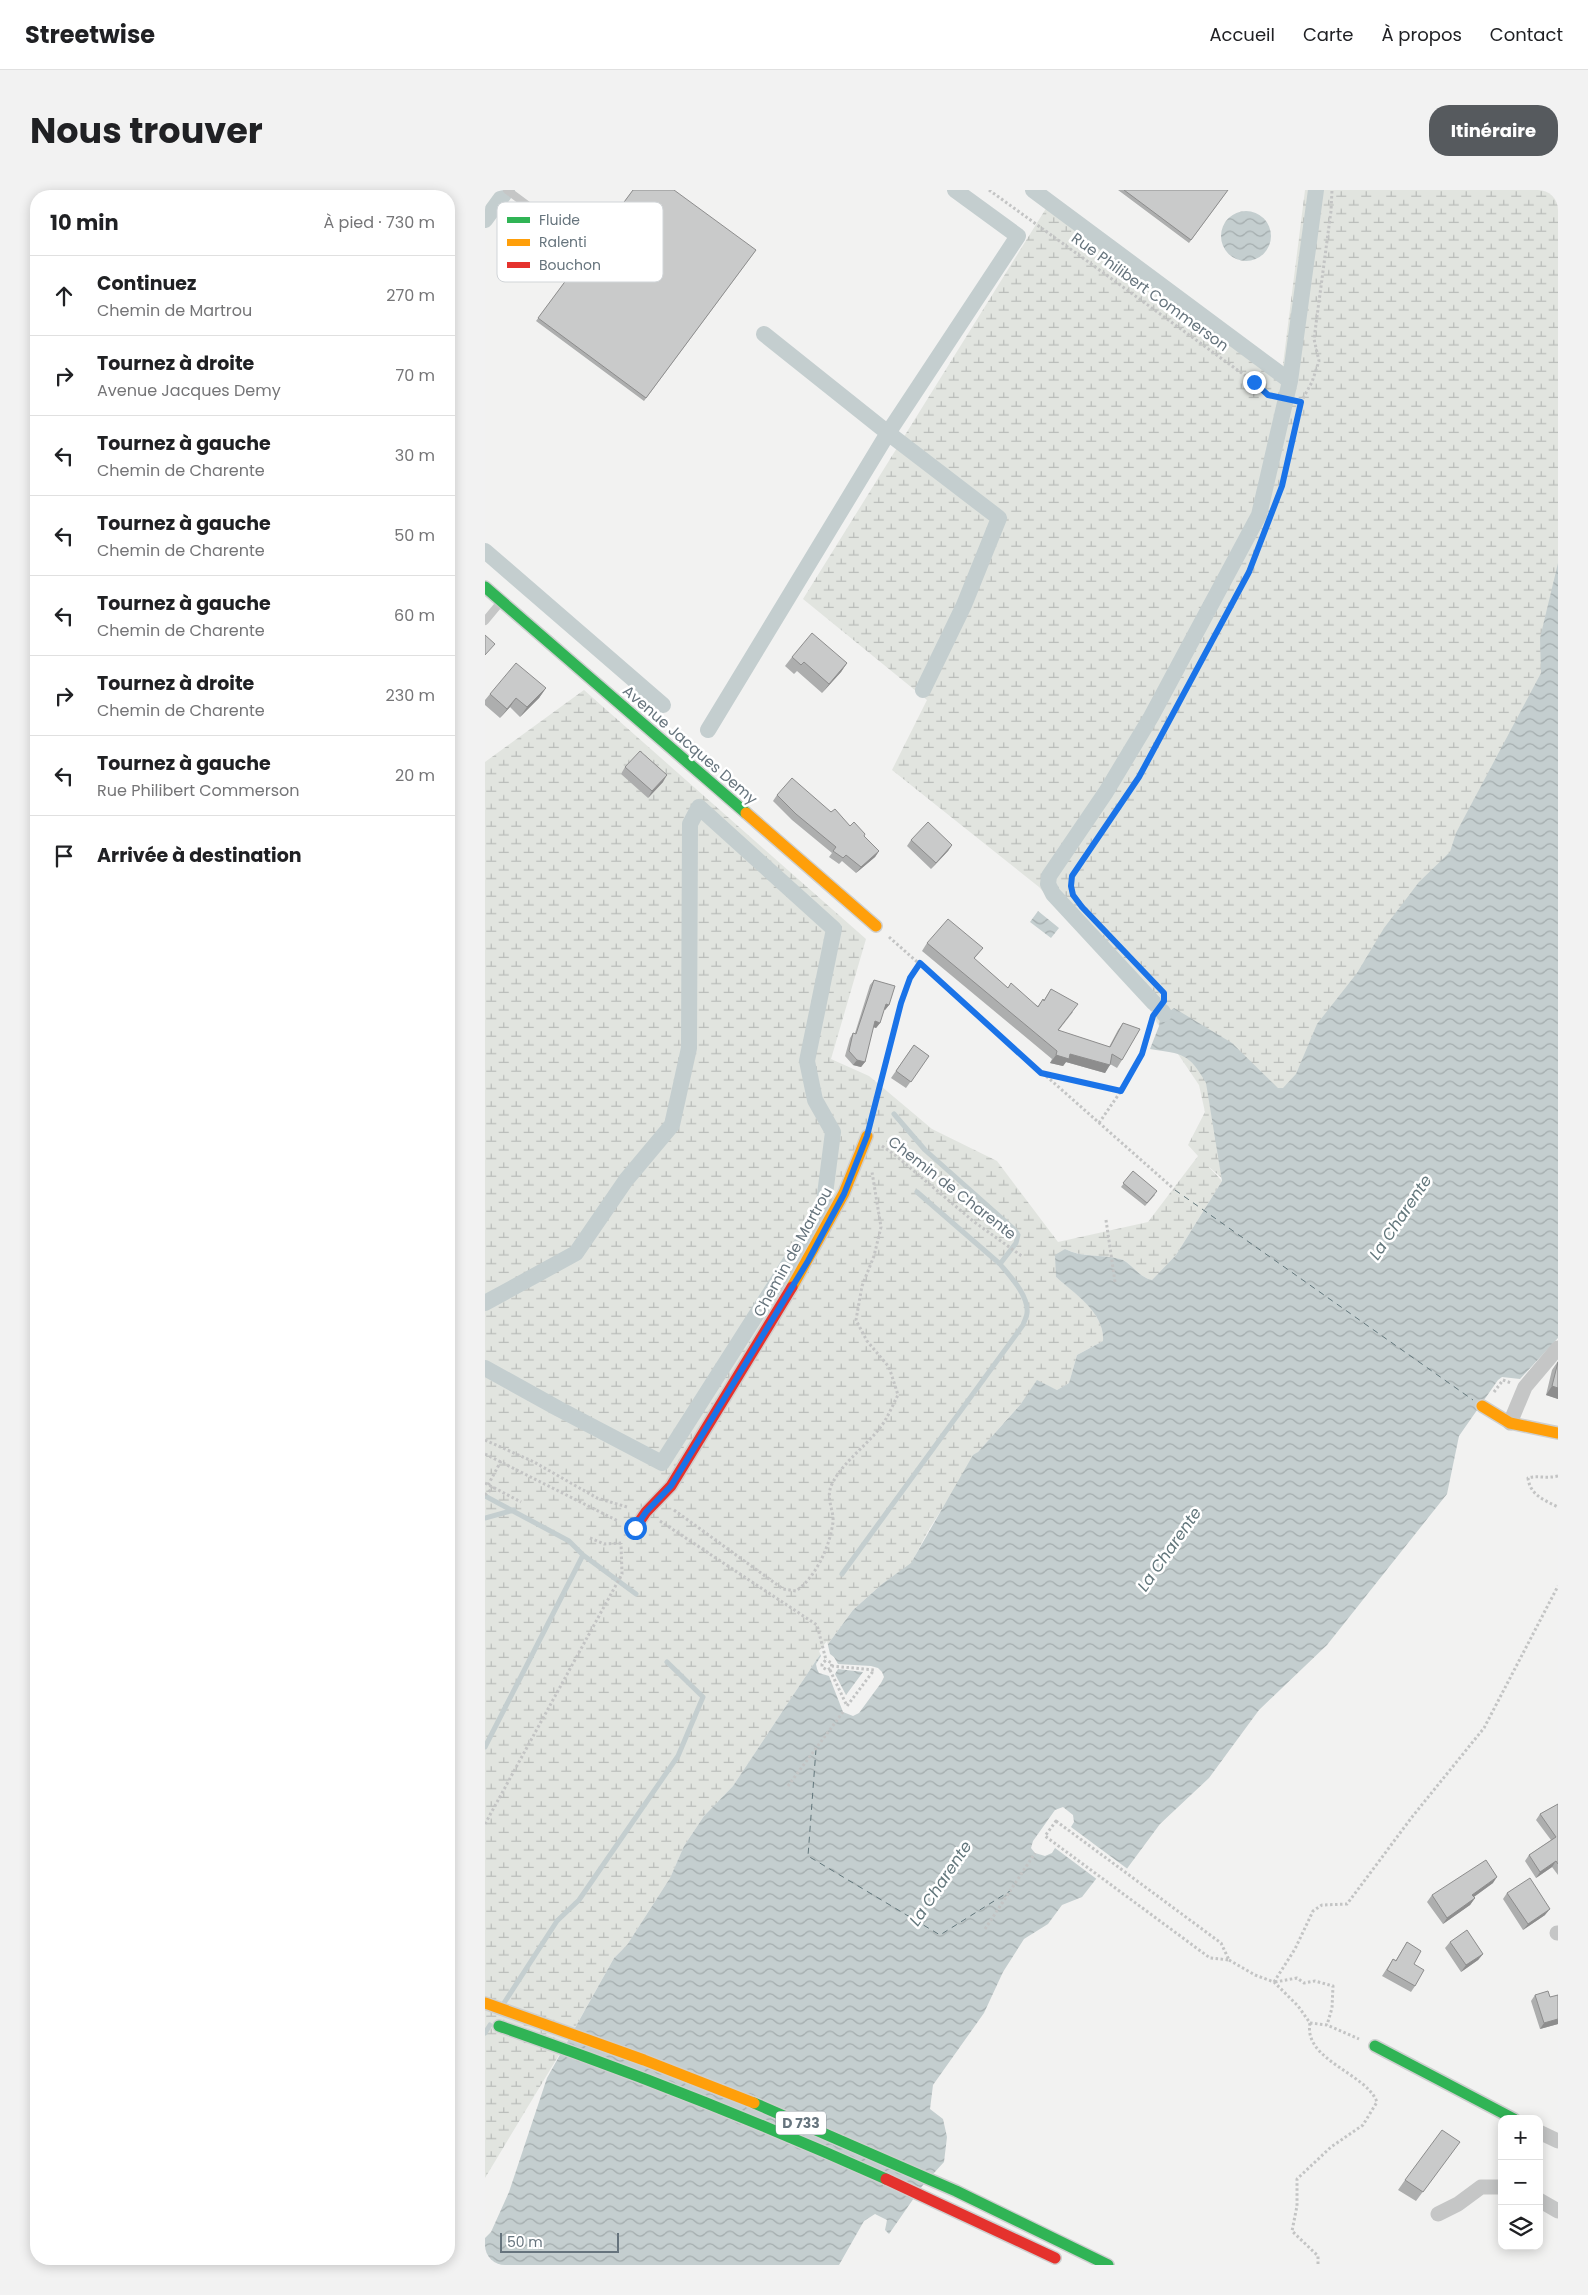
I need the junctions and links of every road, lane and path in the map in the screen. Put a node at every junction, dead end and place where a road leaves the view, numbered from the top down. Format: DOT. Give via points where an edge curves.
graph roads {
  1 [pos="989,190"];
  2 [pos="1332,190"];
  3 [pos="510,192"];
  4 [pos="523,202"];
  5 [pos="1301,402"];
  6 [pos="485,587"];
  7 [pos="501,601"];
  8 [pos="485,621"];
  9 [pos="876,926"];
  10 [pos="920,963"];
  11 [pos="1041,1073"];
  12 [pos="1121,1091"];
  13 [pos="1099,1123"];
  14 [pos="867,1136"];
  15 [pos="871,1163"];
  16 [pos="1175,1190"];
  17 [pos="1107,1220"];
  18 [pos="1023,1258"];
  19 [pos="1115,1282"];
  20 [pos="1558,1348"];
  21 [pos="1525,1387"];
  22 [pos="1482,1406"];
  23 [pos="1510,1424"];
  24 [pos="1558,1433"];
  25 [pos="485,1440"];
  26 [pos="485,1454"];
  27 [pos="501,1461"];
  28 [pos="1558,1476"];
  29 [pos="487,1484"];
  30 [pos="494,1487"];
  31 [pos="486,1494"];
  32 [pos="659,1499"];
  33 [pos="521,1502"];
  34 [pos="1558,1507"];
  35 [pos="646,1512"];
  36 [pos="635,1528"];
  37 [pos="590,1538"];
  38 [pos="621,1543"];
  39 [pos="1558,1586"];
  40 [pos="826,1660"];
  41 [pos="831,1668"];
  42 [pos="843,1712"];
  43 [pos="788,1786"];
  44 [pos="485,1824"];
  45 [pos="1035,1853"];
  46 [pos="985,1929"];
  47 [pos="1229,1960"];
  48 [pos="1274,1982"];
  49 [pos="485,2003"];
  50 [pos="485,2022"];
  51 [pos="1310,2024"];
  52 [pos="1327,2025"];
  53 [pos="1375,2046"];
  54 [pos="1506,2115"];
  55 [pos="1543,2134"];
  56 [pos="1558,2141"];
  57 [pos="1498,2188"];
  58 [pos="1543,2202"];
  59 [pos="1558,2211"];
  60 [pos="1438,2214"];
  61 [pos="1069,2264"];
  62 [pos="1108,2265"];
  63 [pos="1318,2265"];
  1 -- 5 [label="path, Rue Philibert Commerson" via="1231,364 1268,395"];
  2 -- 5 [label="path" via="1314,339 1319,361"];
  3 -- 4 [label="lane"];
  5 -- 12 [label="path" via="1282,486 1249,572 1139,777 1072,876 1073,895 1165,997 1153,1016 1142,1054"];
  6 -- 7 [label="main road, Avenue Jacques Demy"];
  7 -- 8 [label="lane"];
  7 -- 9 [label="main road, Avenue Jacques Demy"];
  9 -- 10 [label="path"];
  10 -- 11 [label="path"];
  10 -- 14 [label="path" via="910,978 901,1003"];
  11 -- 12 [label="path"];
  11 -- 13 [label="path"];
  12 -- 13 [label="path"];
  13 -- 16 [label="path"];
  14 -- 18 [label="path, Chemin de Charente"];
  14 -- 32 [label="main road, Chemin de Martrou" via="844,1194 808,1261 671,1486"];
  15 -- 32 [label="path" via="881,1227 875,1256 862,1286 856,1320 867,1341 889,1367 898,1395 881,1428 847,1462 831,1485 829,1499 833,1520 826,1548 806,1584 796,1592 783,1589"];
  17 -- 19 [label="path"];
  20 -- 21 [label="street"];
  21 -- 22 [label="path" via="1503,1380"];
  21 -- 23 [label="street"];
  22 -- 23 [label="main road"];
  23 -- 24 [label="main road"];
  25 -- 35 [label="path" via="534,1462 597,1498"];
  26 -- 27 [label="path"];
  27 -- 29 [label="path"];
  27 -- 36 [label="path" via="605,1516"];
  28 -- 34 [label="path" via="1528,1478 1535,1495"];
  29 -- 30 [label="path"];
  30 -- 31 [label="path"];
  30 -- 33 [label="path"];
  32 -- 35 [label="main road, Chemin de Martrou"];
  35 -- 36 [label="main road, Chemin de Martrou"];
  35 -- 40 [label="path" via="817,1625"];
  36 -- 38 [label="path"];
  37 -- 38 [label="path" via="604,1544"];
  38 -- 44 [label="path" via="622,1574"];
  39 -- 48 [label="path" via="1484,1728 1347,1904 1321,1906 1313,1911"];
  40 -- 41 [label="path" via="830,1661"];
  40 -- 41 [label="path" via="822,1667 824,1670"];
  41 -- 41 [label="path" via="847,1706 874,1670"];
  42 -- 43 [label="path"];
  45 -- 46 [label="path"];
  47 -- 47 [label="path" via="1221,1943 1056,1821 1045,1836 1210,1958"];
  47 -- 48 [label="path"];
  48 -- 51 [label="path" via="1298,2006"];
  48 -- 52 [label="path" via="1297,1978 1304,1983 1315,1981 1333,1986 1333,2008"];
  49 -- 62 [label="main road, D 733" via="634,2056 846,2141"];
  50 -- 61 [label="main road, D 733" via="743,2117 945,2205"];
  51 -- 52 [label="path"];
  51 -- 63 [label="path" via="1308,2033 1312,2043 1329,2060 1373,2092 1377,2102 1363,2125 1331,2147 1297,2179 1297,2206 1292,2230 1318,2256"];
  52 -- 53 [label="path"];
  53 -- 54 [label="main road"];
  55 -- 56 [label="street"];
  57 -- 60 [label="street" via="1481,2187"];
  58 -- 59 [label="street"];
}
